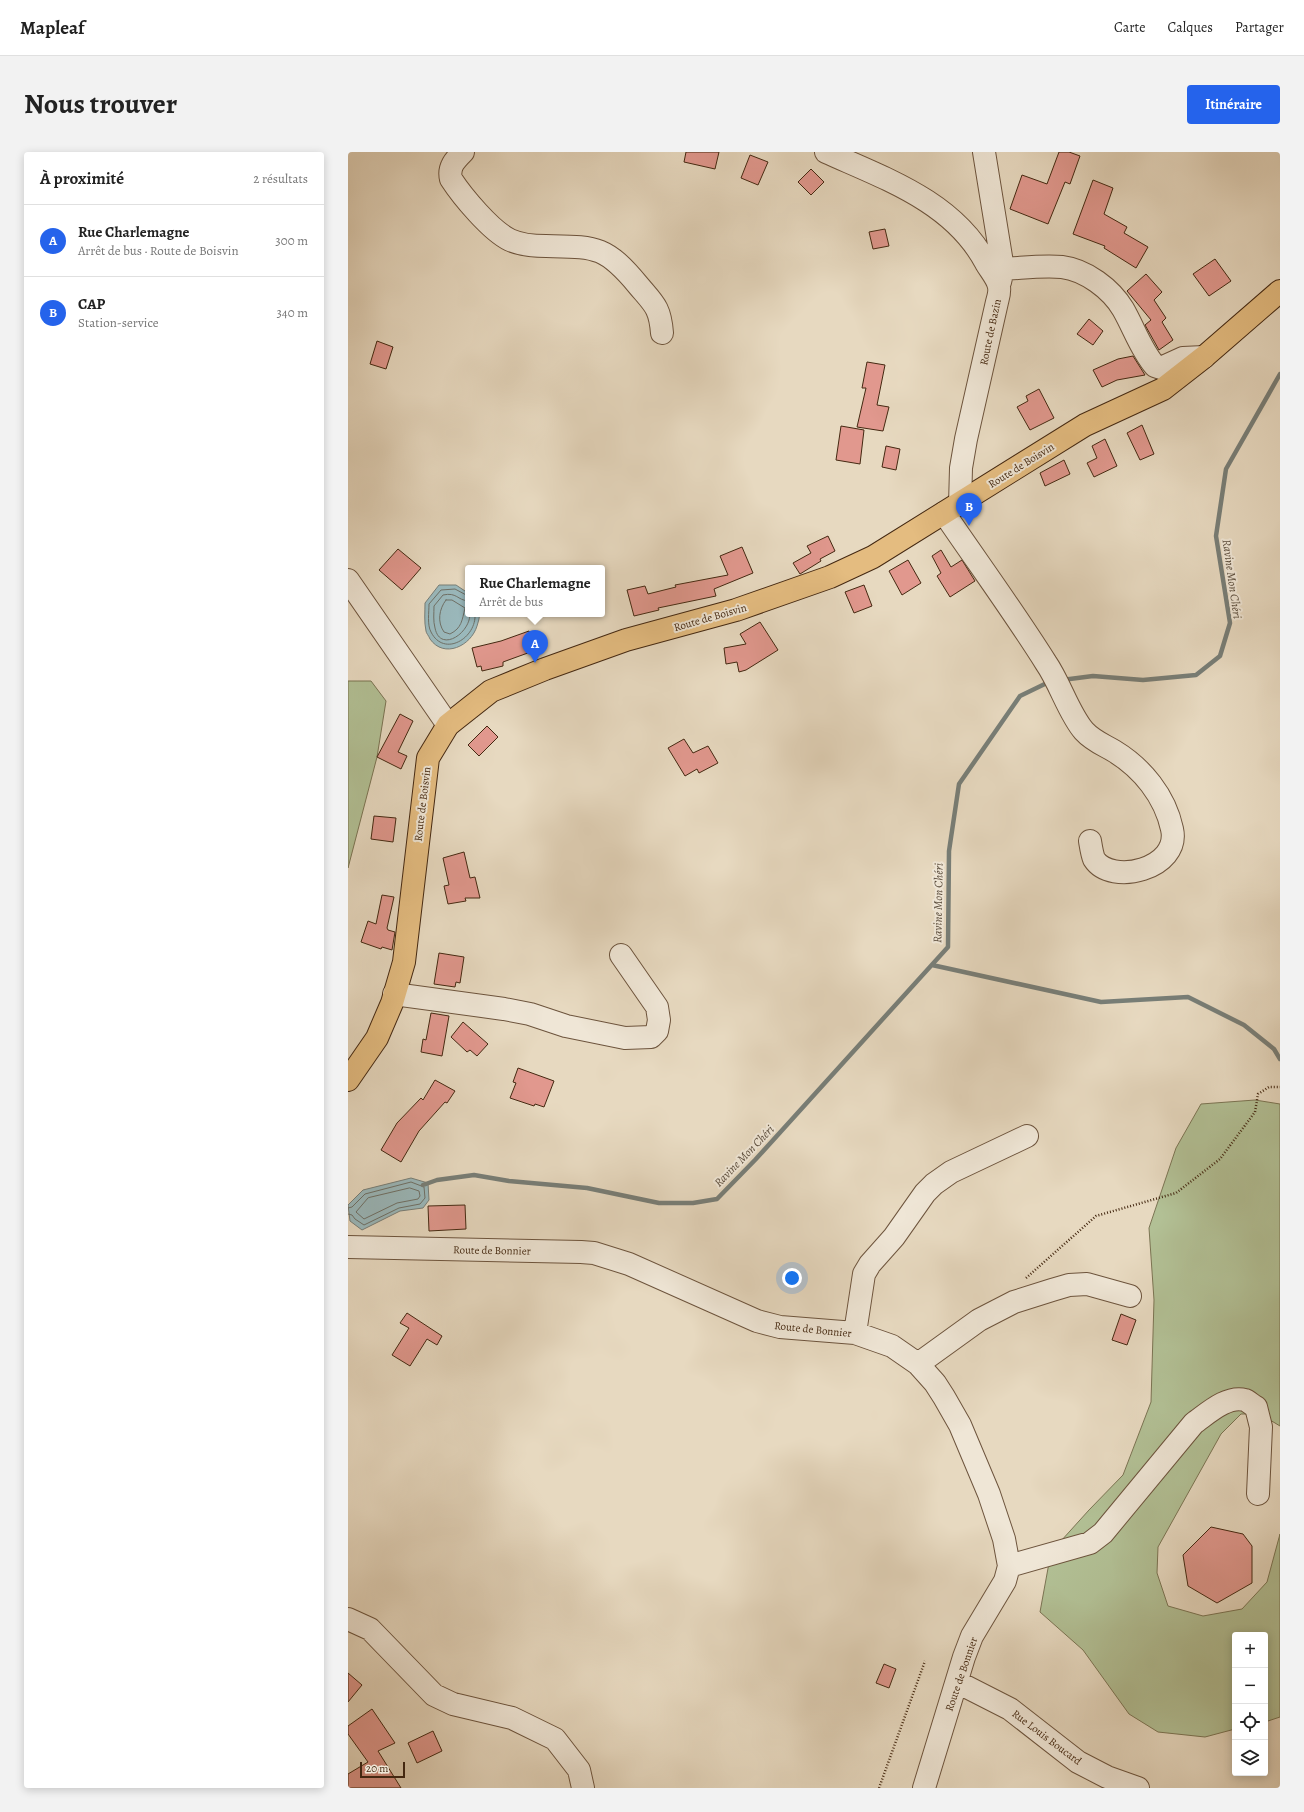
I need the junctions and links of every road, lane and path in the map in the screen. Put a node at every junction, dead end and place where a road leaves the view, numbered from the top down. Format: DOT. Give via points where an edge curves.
graph roads {
  1 [pos="463,152"];
  2 [pos="826,152"];
  3 [pos="984,152"];
  4 [pos="1001,278"];
  5 [pos="1280,291"];
  6 [pos="662,333"];
  7 [pos="1204,357"];
  8 [pos="952,509"];
  9 [pos="348,580"];
  10 [pos="448,725"];
  11 [pos="1090,841"];
  12 [pos="621,955"];
  13 [pos="394,994"];
  14 [pos="348,1080"];
  15 [pos="1280,1087"];
  16 [pos="1028,1136"];
  17 [pos="348,1247"];
  18 [pos="1020,1283"];
  19 [pos="1130,1296"];
  20 [pos="855,1333"];
  21 [pos="918,1364"];
  22 [pos="1258,1494"];
  23 [pos="1009,1566"];
  24 [pos="348,1619"];
  25 [pos="925,1661"];
  26 [pos="957,1682"];
  27 [pos="583,1788"];
  28 [pos="879,1788"];
  29 [pos="924,1788"];
  30 [pos="1138,1788"];
  1 -- 6 [label="street" via="452,164 449,173 451,179 502,236 522,244 586,247 613,258 658,309"];
  2 -- 4 [label="street, Route de Bazin" via="910,190 940,209 971,239"];
  3 -- 4 [label="street"];
  4 -- 7 [label="street" via="1048,266 1080,272 1111,294 1123,308 1155,366 1161,368 1183,358"];
  4 -- 8 [label="street, Route de Bazin"];
  5 -- 7 [label="main road, Route de Boisvin"];
  7 -- 8 [label="main road, Route de Boisvin" via="1163,389 1085,425"];
  8 -- 10 [label="main road, Route de Boisvin" via="873,558 830,577 736,610 626,640 545,669 491,691"];
  8 -- 11 [label="street" via="1047,664 1084,731 1098,743 1131,762 1144,774 1154,788 1172,829 1172,846 1163,859 1148,868 1130,872 1120,872 1099,864 1094,858"];
  9 -- 10 [label="street"];
  10 -- 13 [label="main road, Route de Boisvin" via="428,758 404,962"];
  12 -- 13 [label="street" via="657,1007 657,1031 651,1037 624,1038 504,1009"];
  13 -- 14 [label="main road, Route de Boisvin" via="377,1038"];
  15 -- 18 [label="path" via="1269,1087 1258,1094 1255,1112 1220,1159 1176,1193 1096,1216"];
  16 -- 20 [label="street" via="951,1172 925,1193 864,1274"];
  17 -- 20 [label="street, Route de Bonnier" via="594,1253 629,1264 768,1324"];
  19 -- 21 [label="street" via="1087,1284 1069,1285 1014,1302 979,1320"];
  20 -- 21 [label="street, Route de Bonnier" via="892,1346"];
  21 -- 23 [label="street, Route de Bonnier" via="935,1383 960,1425 989,1494 1004,1540"];
  22 -- 23 [label="street" via="1261,1427 1256,1407 1245,1400 1232,1399 1194,1423 1103,1533 1090,1543"];
  23 -- 26 [label="street, Route de Bonnier" via="1005,1581 972,1636"];
  24 -- 27 [label="street" via="370,1629 434,1695 453,1704 512,1718 556,1739 579,1770"];
  25 -- 28 [label="path"];
  26 -- 29 [label="street, Route de Bonnier"];
  26 -- 30 [label="street, Rue Louis Boucard" via="1010,1709 1078,1762 1107,1777"];
}
